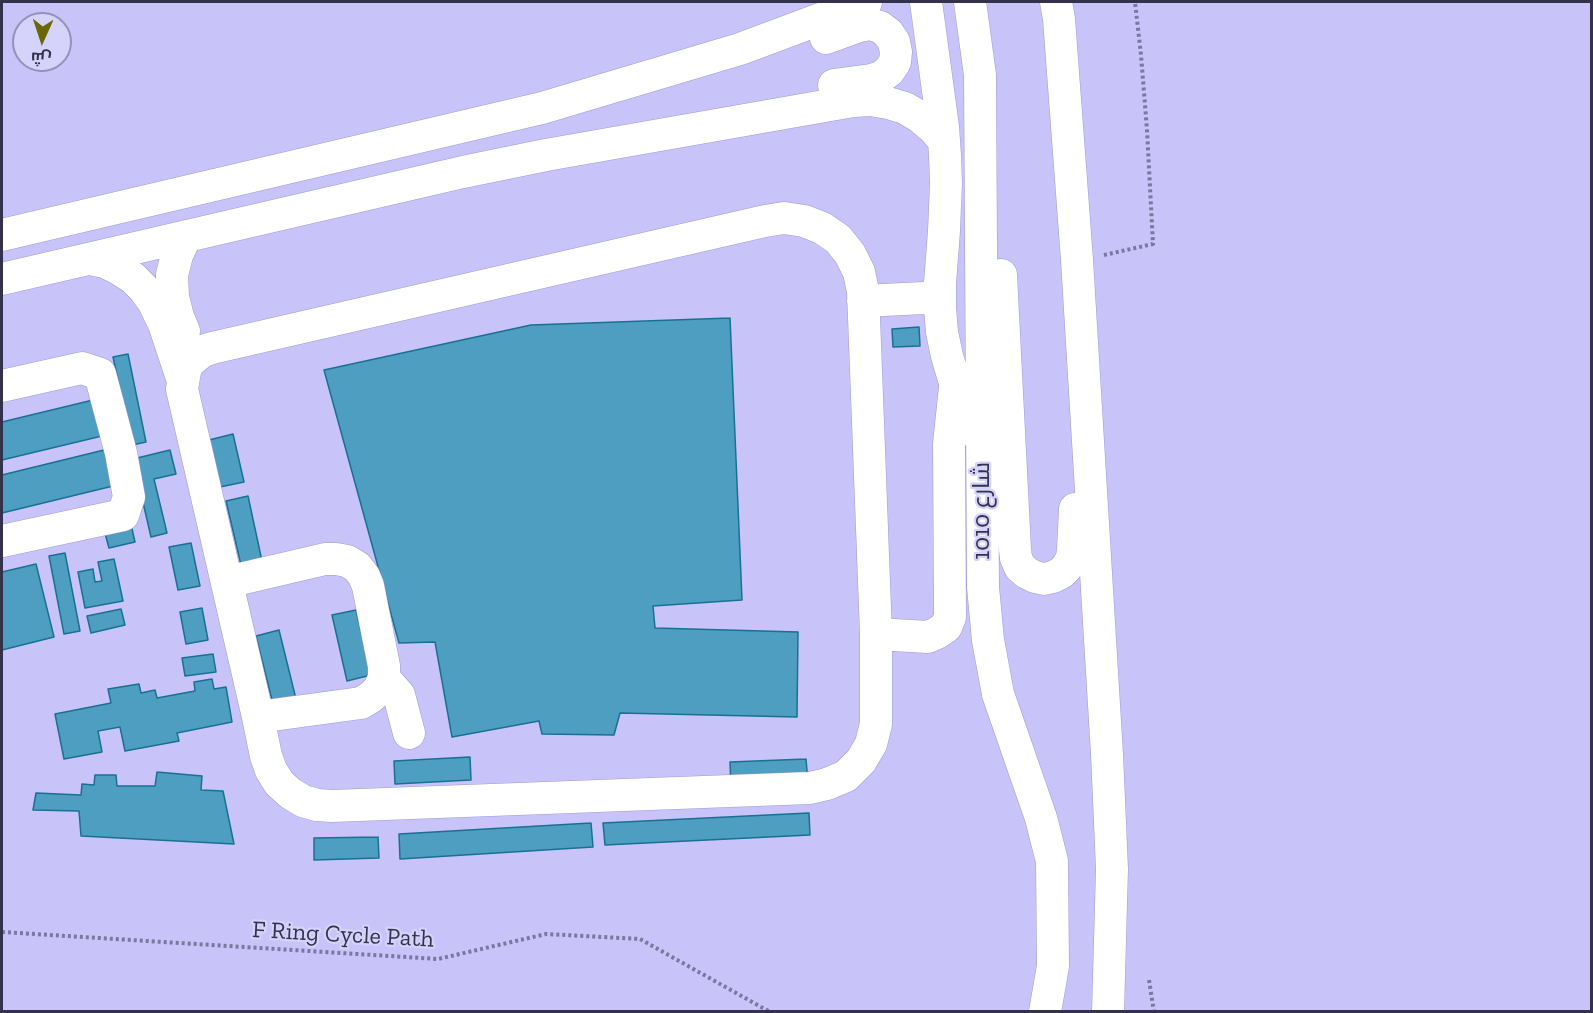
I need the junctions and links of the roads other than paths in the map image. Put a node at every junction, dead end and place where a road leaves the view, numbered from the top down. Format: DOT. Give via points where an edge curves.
graph roads {
  1 [pos="866,2"];
  2 [pos="926,2"];
  3 [pos="970,2"];
  4 [pos="1060,7"];
  5 [pos="980,75"];
  6 [pos="542,108"];
  7 [pos="944,141"];
  8 [pos="546,155"];
  9 [pos="2,235"];
  10 [pos="186,236"];
  11 [pos="89,259"];
  12 [pos="1077,260"];
  13 [pos="2,279"];
  14 [pos="940,295"];
  15 [pos="863,301"];
  16 [pos="189,369"];
  17 [pos="2,386"];
  18 [pos="956,386"];
  19 [pos="982,442"];
  20 [pos="2,541"];
  21 [pos="227,582"];
  22 [pos="876,634"];
  23 [pos="384,678"];
  24 [pos="258,717"];
  25 [pos="409,734"];
  26 [pos="1045,1011"];
  27 [pos="1108,1011"];
  1 -- 6 [label="street" via="740,49"];
  2 -- 7 [label="street"];
  3 -- 5 [label="street, شارع 1010"];
  4 -- 12 [label="street"];
  5 -- 12 [label="street" via="998,211 1016,558 1027,573 1044,579 1053,578 1067,567 1073,549"];
  5 -- 19 [label="street, شارع 1010"];
  6 -- 8 [label="street" via="612,100 686,84 870,24 888,33 896,52 889,71 871,80 689,111 597,134"];
  6 -- 9 [label="street"];
  7 -- 8 [label="street" via="920,117 897,105 871,100"];
  7 -- 14 [label="street" via="946,183"];
  8 -- 10 [label="street"];
  10 -- 11 [label="street"];
  10 -- 16 [label="street" via="172,275 172,297"];
  11 -- 13 [label="street"];
  11 -- 16 [label="street" via="119,269 144,289"];
  12 -- 27 [label="street" via="1106,731 1111,857"];
  14 -- 15 [label="street"];
  14 -- 18 [label="street" via="942,332"];
  15 -- 16 [label="street" via="859,272 838,239 822,228 784,218 203,351"];
  15 -- 22 [label="street"];
  16 -- 21 [label="street" via="183,389"];
  17 -- 20 [label="street" via="82,368 100,374 129,497 123,515"];
  18 -- 19 [label="street"];
  18 -- 22 [label="street" via="949,444 950,617 946,627 928,637"];
  19 -- 26 [label="street, شارع 1010" via="983,587 988,640 998,694 1052,861 1053,966"];
  21 -- 23 [label="street" via="325,559 347,561 357,567 368,586"];
  21 -- 24 [label="street"];
  22 -- 24 [label="street" via="876,724 872,744 846,776 810,788 317,805 303,801 279,783 266,756"];
  23 -- 24 [label="street" via="380,689 361,703"];
  23 -- 25 [label="street" via="399,695"];
}
